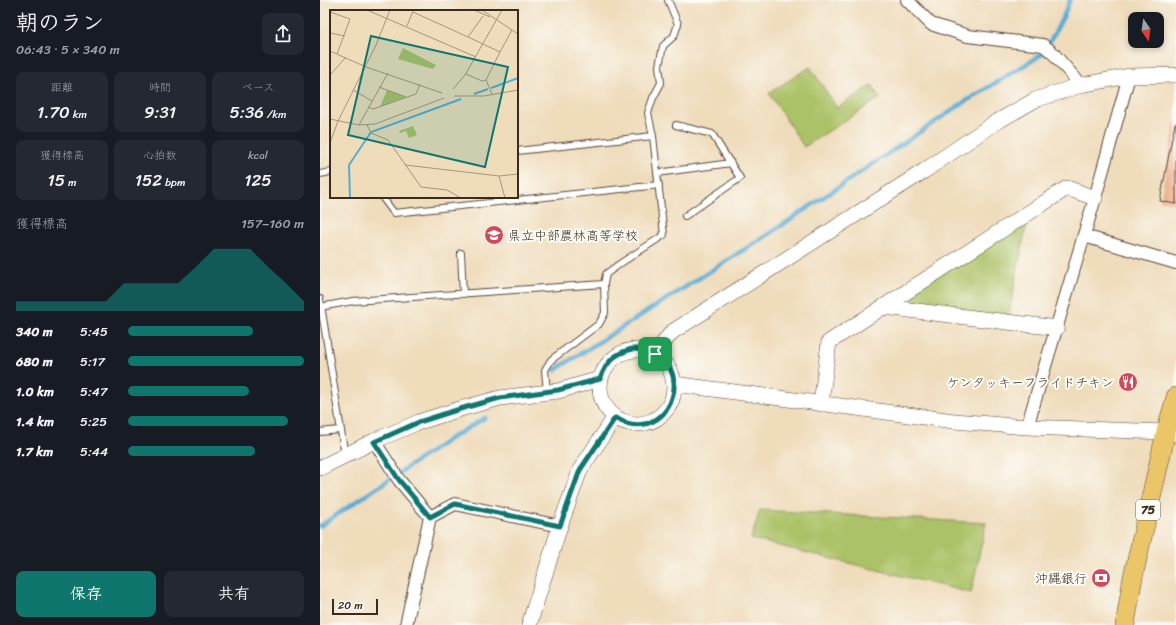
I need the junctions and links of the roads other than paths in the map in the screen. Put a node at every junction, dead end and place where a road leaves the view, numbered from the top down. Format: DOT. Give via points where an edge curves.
graph roads {
  1 [pos="668,0"];
  2 [pos="907,0"];
  3 [pos="1176,75"];
  4 [pos="1129,76"];
  5 [pos="1080,85"];
  6 [pos="676,125"];
  7 [pos="653,136"];
  8 [pos="518,151"];
  9 [pos="730,163"];
  10 [pos="330,172"];
  11 [pos="657,173"];
  12 [pos="320,174"];
  13 [pos="659,185"];
  14 [pos="383,198"];
  15 [pos="1096,198"];
  16 [pos="685,216"];
  17 [pos="1084,236"];
  18 [pos="461,253"];
  19 [pos="1176,263"];
  20 [pos="604,284"];
  21 [pos="463,294"];
  22 [pos="320,299"];
  23 [pos="884,306"];
  24 [pos="321,307"];
  25 [pos="1057,328"];
  26 [pos="655,354"];
  27 [pos="600,379"];
  28 [pos="674,384"];
  29 [pos="547,392"];
  30 [pos="1176,397"];
  31 [pos="822,404"];
  32 [pos="615,418"];
  33 [pos="1027,427"];
  34 [pos="340,430"];
  35 [pos="320,432"];
  36 [pos="1171,433"];
  37 [pos="374,442"];
  38 [pos="345,456"];
  39 [pos="320,468"];
  40 [pos="430,517"];
  41 [pos="560,526"];
  42 [pos="406,625"];
  43 [pos="529,625"];
  44 [pos="1125,625"];
  1 -- 7 [label="lane" via="678,24 674,36 663,46 659,66 661,83 648,113"];
  2 -- 5 [label="street" via="931,24 968,36 1042,45 1052,52"];
  3 -- 4 [label="street"];
  4 -- 5 [label="street"];
  4 -- 15 [label="street"];
  5 -- 26 [label="street" via="1034,100 993,124 672,332"];
  6 -- 9 [label="lane" via="712,134"];
  7 -- 8 [label="lane"];
  7 -- 11 [label="lane"];
  9 -- 11 [label="lane"];
  9 -- 16 [label="lane" via="740,178"];
  10 -- 12 [label="lane"];
  11 -- 13 [label="lane"];
  13 -- 14 [label="lane" via="394,213"];
  13 -- 20 [label="lane" via="664,235 606,274"];
  15 -- 17 [label="street"];
  15 -- 23 [label="street" via="1067,188"];
  17 -- 19 [label="street"];
  17 -- 25 [label="street"];
  18 -- 21 [label="lane"];
  20 -- 21 [label="lane"];
  20 -- 29 [label="lane" via="605,313 599,324 552,360 545,370"];
  21 -- 24 [label="lane" via="353,301"];
  22 -- 24 [label="lane"];
  23 -- 25 [label="street"];
  23 -- 31 [label="street" via="829,342"];
  24 -- 34 [label="lane"];
  25 -- 33 [label="street"];
  26 -- 27 [label="street" via="632,349 621,352 604,368"];
  26 -- 28 [label="street" via="665,361"];
  27 -- 29 [label="street"];
  27 -- 32 [label="street" via="601,400"];
  28 -- 31 [label="street"];
  28 -- 32 [label="street" via="669,407 650,422 626,423"];
  29 -- 37 [label="street" via="500,398 460,409 419,422"];
  30 -- 36 [label="main road, 75"];
  31 -- 33 [label="street" via="954,421"];
  32 -- 41 [label="street" via="580,470"];
  33 -- 36 [label="street"];
  34 -- 35 [label="lane"];
  34 -- 38 [label="lane"];
  36 -- 44 [label="main road, 75" via="1133,577"];
  37 -- 38 [label="street"];
  37 -- 40 [label="street" via="399,480"];
  38 -- 39 [label="street"];
  40 -- 41 [label="street" via="455,504"];
  40 -- 42 [label="street"];
  41 -- 43 [label="street"];
}
